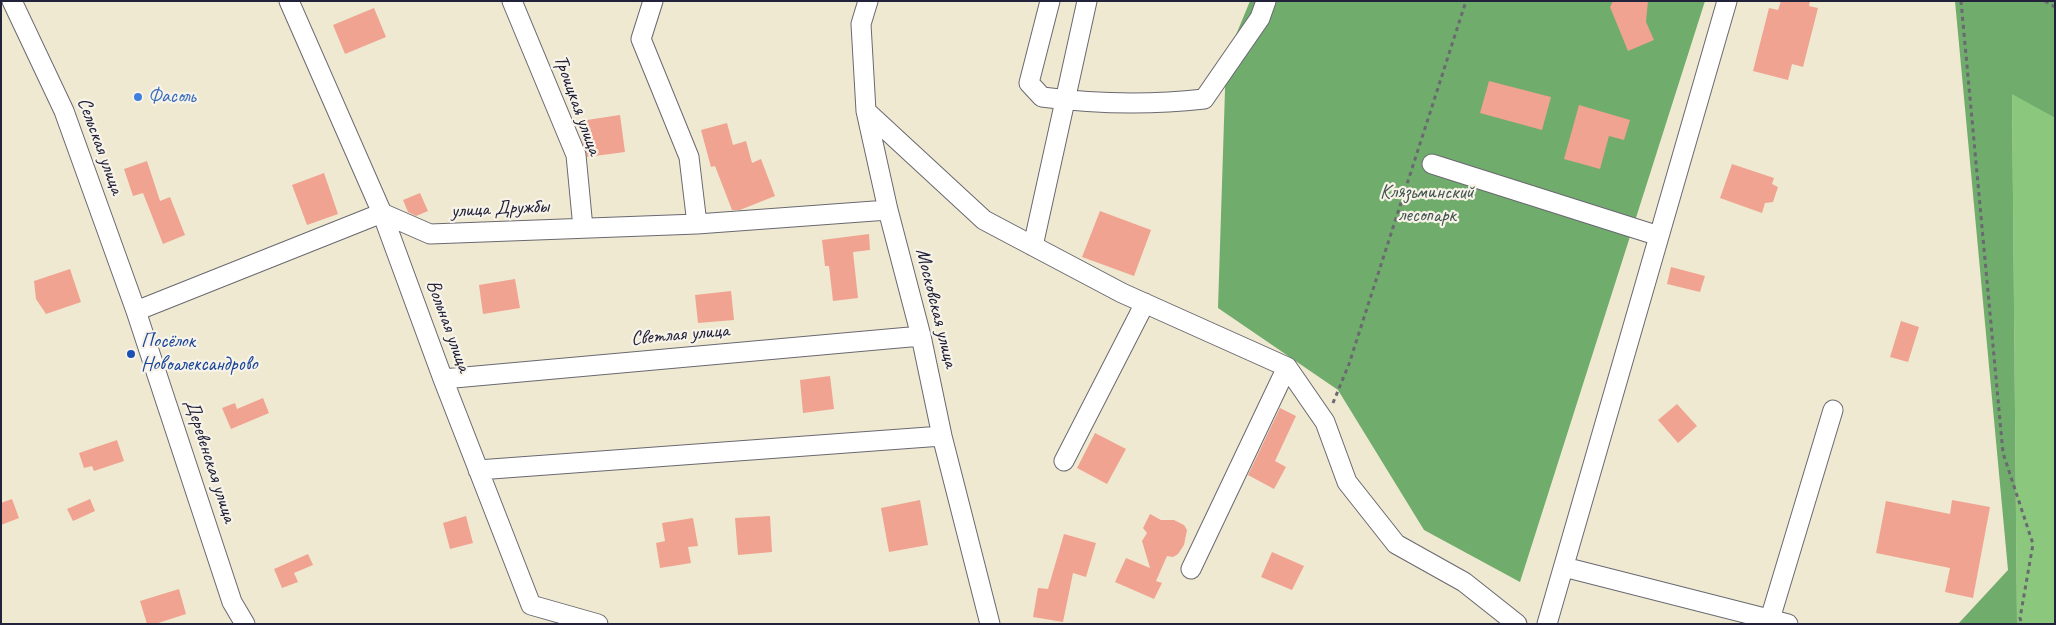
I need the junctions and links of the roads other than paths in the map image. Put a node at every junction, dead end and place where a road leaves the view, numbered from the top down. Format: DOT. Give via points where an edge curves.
graph roads {
  1 [pos="12,1"];
  2 [pos="289,1"];
  3 [pos="512,1"];
  4 [pos="653,1"];
  5 [pos="868,1"];
  6 [pos="1050,1"];
  7 [pos="1087,1"];
  8 [pos="1266,1"];
  9 [pos="1727,1"];
  10 [pos="1066,100"];
  11 [pos="866,111"];
  12 [pos="1432,164"];
  13 [pos="888,210"];
  14 [pos="382,213"];
  15 [pos="697,224"];
  16 [pos="583,228"];
  17 [pos="1659,236"];
  18 [pos="1034,246"];
  19 [pos="1145,303"];
  20 [pos="136,311"];
  21 [pos="921,336"];
  22 [pos="1287,367"];
  23 [pos="443,379"];
  24 [pos="1833,410"];
  25 [pos="942,436"];
  26 [pos="1064,460"];
  27 [pos="478,470"];
  28 [pos="1564,567"];
  29 [pos="1191,569"];
  30 [pos="1779,621"];
  31 [pos="245,624"];
  32 [pos="598,624"];
  33 [pos="990,624"];
  34 [pos="1517,624"];
  35 [pos="1547,624"];
  1 -- 20 [label="street, Сельская улица" via="64,111"];
  2 -- 14 [label="street, Вольная улица"];
  3 -- 16 [label="street, Троицкая улица" via="576,155"];
  4 -- 15 [label="street" via="641,39 689,157"];
  5 -- 11 [label="street, Московская улица" via="861,24"];
  6 -- 10 [label="street" via="1029,82 1042,98"];
  7 -- 10 [label="street"];
  8 -- 10 [label="street" via="1260,18 1204,99 1164,104"];
  9 -- 17 [label="street"];
  10 -- 18 [label="street"];
  11 -- 13 [label="street, Московская улица"];
  11 -- 18 [label="street" via="984,220"];
  12 -- 17 [label="street"];
  13 -- 15 [label="street, улица Дружбы"];
  13 -- 21 [label="street, Московская улица"];
  14 -- 16 [label="street, улица Дружбы" via="430,234"];
  14 -- 20 [label="street"];
  14 -- 23 [label="street, Вольная улица"];
  15 -- 16 [label="street, улица Дружбы"];
  17 -- 28 [label="street"];
  18 -- 19 [label="street"];
  19 -- 22 [label="street"];
  19 -- 26 [label="street"];
  20 -- 31 [label="street, Деревенская улица" via="232,602"];
  21 -- 23 [label="street, Светлая улица"];
  21 -- 25 [label="street, Московская улица"];
  22 -- 29 [label="street"];
  22 -- 34 [label="street" via="1325,422 1347,482 1396,544 1464,582"];
  23 -- 27 [label="street, Вольная улица"];
  24 -- 30 [label="street"];
  25 -- 27 [label="street"];
  25 -- 33 [label="street, Московская улица"];
  27 -- 32 [label="street, Вольная улица" via="531,605"];
  28 -- 30 [label="street"];
  28 -- 35 [label="street"];
}
